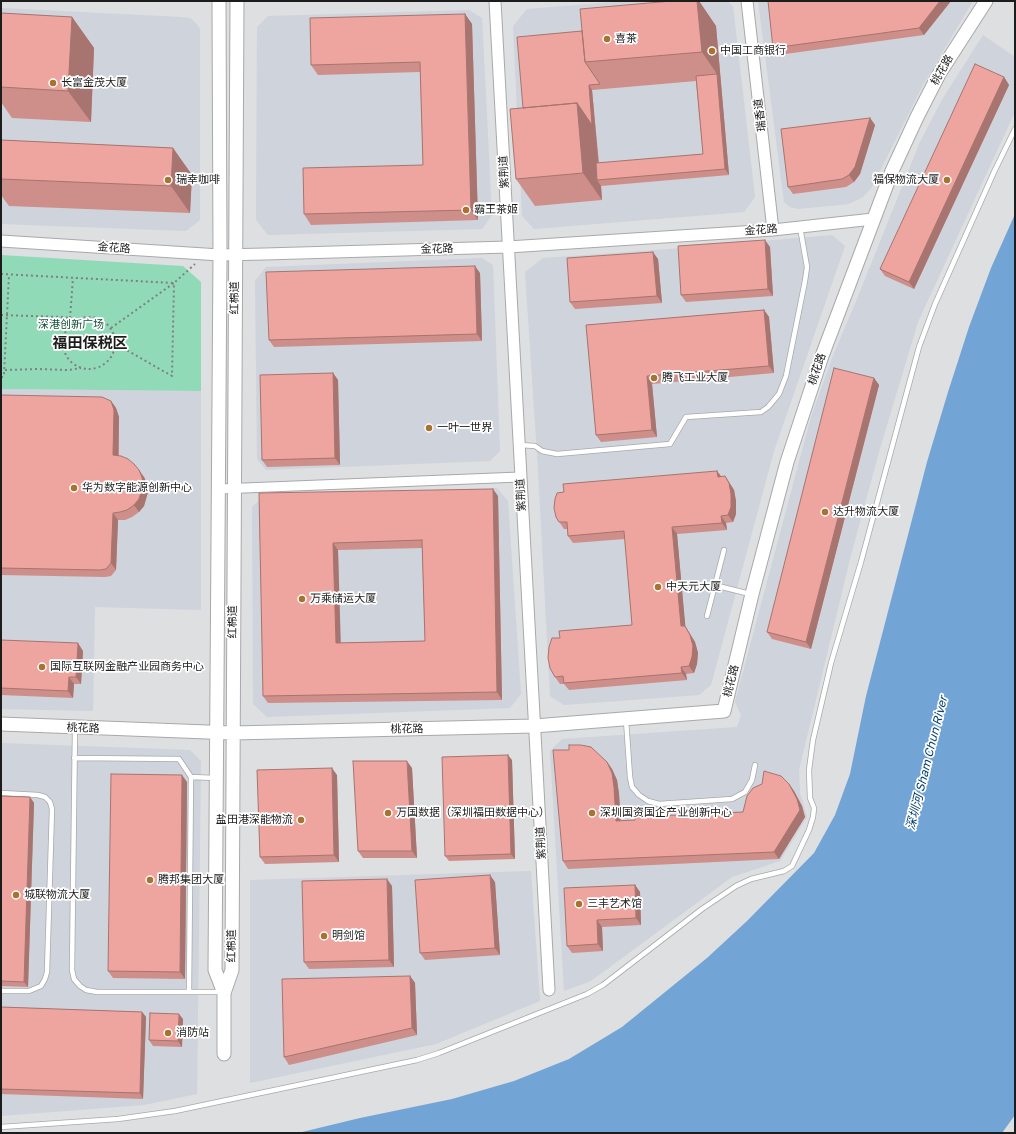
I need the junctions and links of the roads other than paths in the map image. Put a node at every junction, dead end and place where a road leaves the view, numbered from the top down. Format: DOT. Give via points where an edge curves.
graph roads {
  1 [pos="219,1"];
  2 [pos="237,1"];
  3 [pos="494,1"];
  4 [pos="747,1"];
  5 [pos="986,1"];
  6 [pos="1015,129"];
  7 [pos="873,219"];
  8 [pos="800,227"];
  9 [pos="773,230"];
  10 [pos="1,241"];
  11 [pos="508,247"];
  12 [pos="220,255"];
  13 [pos="235,255"];
  14 [pos="519,445"];
  15 [pos="520,477"];
  16 [pos="219,489"];
  17 [pos="234,489"];
  18 [pos="724,550"];
  19 [pos="714,585"];
  20 [pos="752,594"];
  21 [pos="707,616"];
  22 [pos="626,718"];
  23 [pos="1,724"];
  24 [pos="534,726"];
  25 [pos="75,728"];
  26 [pos="218,733"];
  27 [pos="233,733"];
  28 [pos="74,758"];
  29 [pos="755,765"];
  30 [pos="191,777"];
  31 [pos="217,778"];
  32 [pos="1,793"];
  33 [pos="1,990"];
  34 [pos="550,990"];
  35 [pos="189,992"];
  36 [pos="224,992"];
  37 [pos="224,1054"];
  38 [pos="1,1127"];
  1 -- 12 [label="main road, 红棉道"];
  2 -- 13 [label="main road, 红棉道"];
  3 -- 11 [label="street, 紫荆道"];
  4 -- 9 [label="street, 瑞香道"];
  5 -- 7 [label="main road, 桃花路" via="939,74 892,171"];
  6 -- 38 [label="lane" via="919,347 831,663 813,740 809,770 813,817 792,866 784,871 751,879 736,886 603,985 438,1054 175,1111 118,1119"];
  7 -- 8 [label="street, 金花路"];
  7 -- 20 [label="main road, 桃花路" via="804,407"];
  8 -- 9 [label="street, 金花路"];
  8 -- 14 [label="lane" via="807,267 805,281 786,376 779,394 768,407 761,412 686,417 670,444 556,454 542,451 535,446"];
  9 -- 11 [label="street, 金花路"];
  10 -- 12 [label="street, 金花路"];
  11 -- 13 [label="street, 金花路"];
  11 -- 14 [label="street, 紫荆道"];
  12 -- 13 [label="street, 金花路"];
  12 -- 16 [label="main road, 红棉道"];
  13 -- 17 [label="main road, 红棉道"];
  14 -- 15 [label="street, 紫荆道"];
  15 -- 17 [label="street"];
  15 -- 24 [label="street, 紫荆道"];
  16 -- 17 [label="street"];
  16 -- 26 [label="main road, 红棉道"];
  17 -- 27 [label="main road, 红棉道"];
  18 -- 19 [label="lane"];
  19 -- 20 [label="lane"];
  19 -- 21 [label="lane"];
  20 -- 22 [label="main road, 桃花路" via="724,711"];
  22 -- 24 [label="main road, 桃花路"];
  22 -- 29 [label="lane" via="632,787 648,801 659,804 732,799 745,792 752,780"];
  23 -- 25 [label="main road, 桃花路"];
  24 -- 27 [label="main road, 桃花路"];
  24 -- 34 [label="street, 紫荆道"];
  25 -- 26 [label="main road, 桃花路"];
  25 -- 28 [label="lane"];
  26 -- 27 [label="main road, 桃花路"];
  26 -- 31 [label="main road, 红棉道"];
  27 -- 36 [label="main road, 红棉道" via="232,970"];
  28 -- 30 [label="lane" via="179,759"];
  28 -- 35 [label="lane" via="74,979 86,990 97,992"];
  30 -- 31 [label="lane"];
  30 -- 35 [label="lane"];
  31 -- 36 [label="main road, 红棉道" via="215,970"];
  32 -- 33 [label="lane" via="38,795 50,802 52,809 45,980 41,986 29,992"];
  35 -- 36 [label="lane"];
  36 -- 37 [label="main road"];
}
